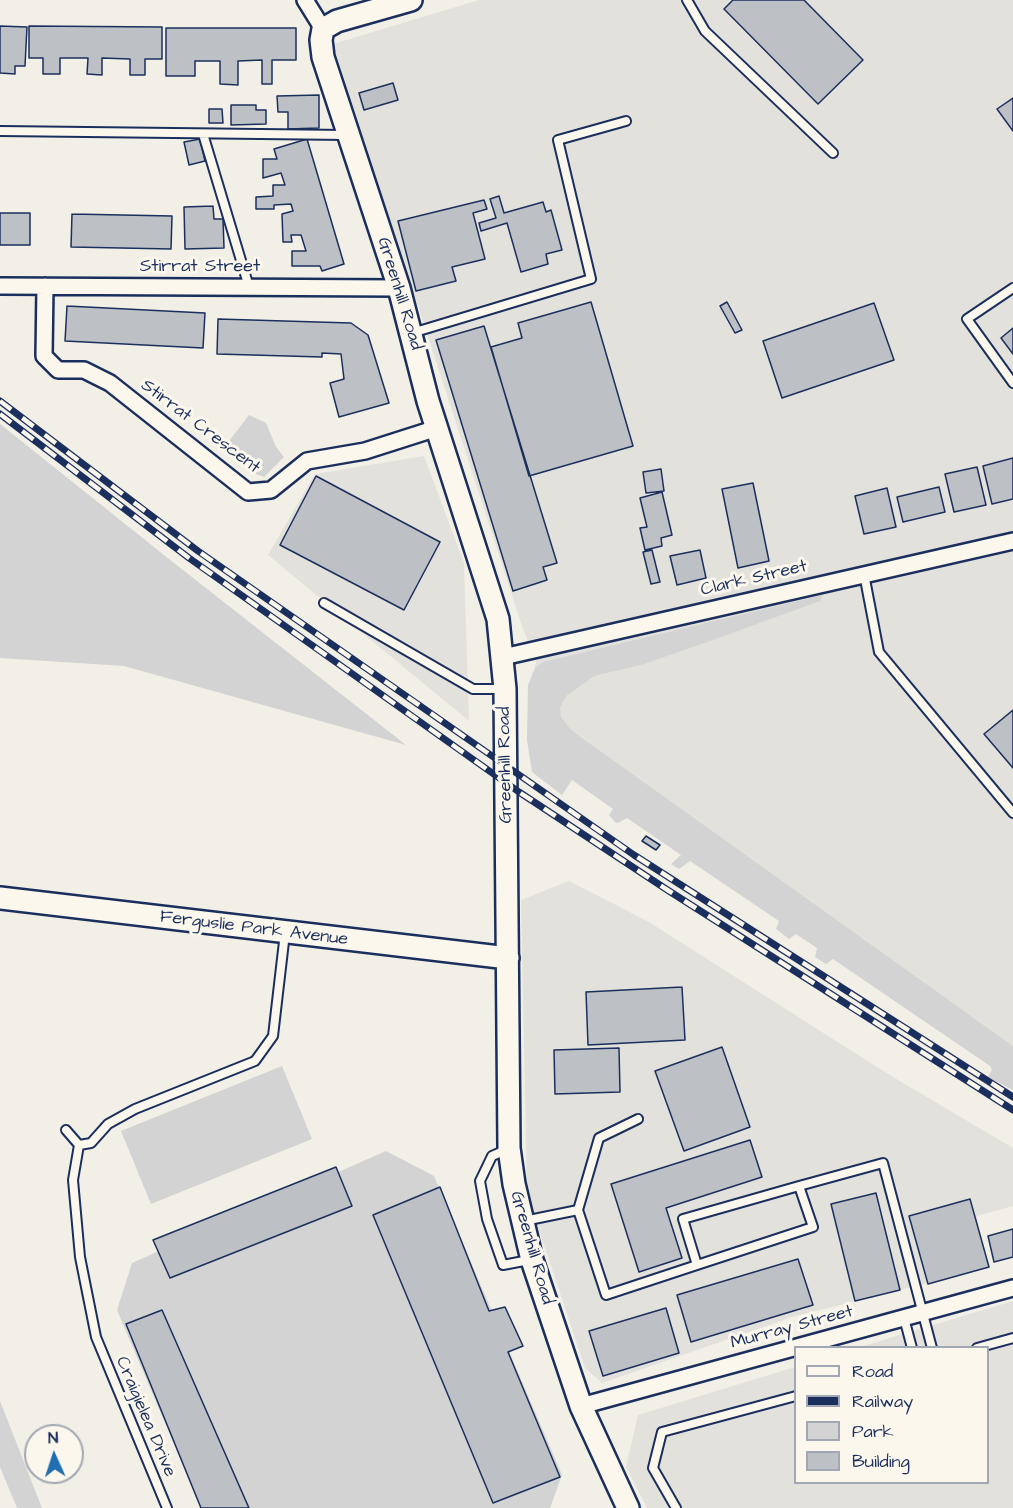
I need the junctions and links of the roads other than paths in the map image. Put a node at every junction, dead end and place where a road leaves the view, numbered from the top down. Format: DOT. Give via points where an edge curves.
graph roads {
  1 [pos="305,0"];
  2 [pos="411,0"];
  3 [pos="687,0"];
  4 [pos="323,29"];
  5 [pos="626,121"];
  6 [pos="0,131"];
  7 [pos="203,134"];
  8 [pos="348,135"];
  9 [pos="833,153"];
  10 [pos="0,286"];
  11 [pos="45,286"];
  12 [pos="249,287"];
  13 [pos="399,288"];
  14 [pos="1013,288"];
  15 [pos="412,333"];
  16 [pos="1013,383"];
  17 [pos="436,428"];
  18 [pos="1013,541"];
  19 [pos="864,574"];
  20 [pos="324,603"];
  21 [pos="504,657"];
  22 [pos="505,689"];
  23 [pos="1013,813"];
  24 [pos="0,898"];
  25 [pos="285,933"];
  26 [pos="508,958"];
  27 [pos="638,1119"];
  28 [pos="66,1130"];
  29 [pos="79,1145"];
  30 [pos="509,1148"];
  31 [pos="799,1186"];
  32 [pos="578,1210"];
  33 [pos="522,1222"];
  34 [pos="532,1260"];
  35 [pos="697,1265"];
  36 [pos="1013,1288"];
  37 [pos="922,1312"];
  38 [pos="904,1317"];
  39 [pos="1013,1338"];
  40 [pos="799,1346"];
  41 [pos="912,1346"];
  42 [pos="932,1346"];
  43 [pos="981,1346"];
  44 [pos="794,1347"];
  45 [pos="794,1396"];
  46 [pos="581,1406"];
  47 [pos="167,1508"];
  48 [pos="628,1508"];
  49 [pos="676,1508"];
  1 -- 4 [label="street"];
  2 -- 4 [label="street" via="337,21"];
  3 -- 9 [label="lane" via="705,31"];
  4 -- 8 [label="street, Greenhill Road" via="323,57"];
  5 -- 15 [label="lane" via="558,140 591,279"];
  6 -- 7 [label="lane"];
  7 -- 8 [label="lane"];
  7 -- 12 [label="lane"];
  8 -- 13 [label="street, Greenhill Road"];
  10 -- 11 [label="street, Stirrat Street"];
  11 -- 12 [label="street, Stirrat Street"];
  11 -- 17 [label="street, Stirrat Crescent" via="44,356 58,370 84,370 110,383 248,492 271,490 307,461 365,451"];
  12 -- 13 [label="street, Stirrat Street"];
  13 -- 15 [label="street, Greenhill Road"];
  14 -- 16 [label="lane" via="967,319"];
  15 -- 17 [label="street, Greenhill Road"];
  17 -- 21 [label="street, Greenhill Road" via="495,609"];
  18 -- 19 [label="street, Clark Street"];
  19 -- 21 [label="street, Clark Street"];
  19 -- 23 [label="lane" via="879,652"];
  20 -- 22 [label="lane" via="472,689"];
  21 -- 22 [label="street, Greenhill Road"];
  22 -- 26 [label="street, Greenhill Road"];
  24 -- 25 [label="street, Ferguslie Park Avenue"];
  25 -- 26 [label="street, Ferguslie Park Avenue"];
  25 -- 29 [label="lane" via="273,1036 255,1061 135,1109 108,1124 91,1143"];
  26 -- 30 [label="street, Greenhill Road"];
  27 -- 32 [label="lane" via="599,1138"];
  28 -- 29 [label="lane"];
  29 -- 47 [label="lane, Craigielea Drive" via="73,1180 80,1257 96,1337"];
  30 -- 33 [label="street, Greenhill Road"];
  30 -- 34 [label="lane" via="492,1156 480,1181 487,1219 504,1265"];
  31 -- 35 [label="lane" via="813,1227"];
  31 -- 35 [label="lane" via="683,1219"];
  31 -- 37 [label="lane" via="883,1163"];
  32 -- 33 [label="lane"];
  32 -- 35 [label="lane" via="606,1295"];
  33 -- 34 [label="street, Greenhill Road"];
  34 -- 46 [label="street, Greenhill Road"];
  36 -- 37 [label="street, Murray Street"];
  37 -- 38 [label="street, Murray Street"];
  37 -- 42 [label="lane"];
  38 -- 40 [label="street, Murray Street"];
  38 -- 41 [label="lane"];
  39 -- 43 [label="lane"];
  44 -- 46 [label="street, Murray Street"];
  45 -- 49 [label="lane" via="662,1432 653,1468"];
  46 -- 48 [label="street, Greenhill Road"];
}
